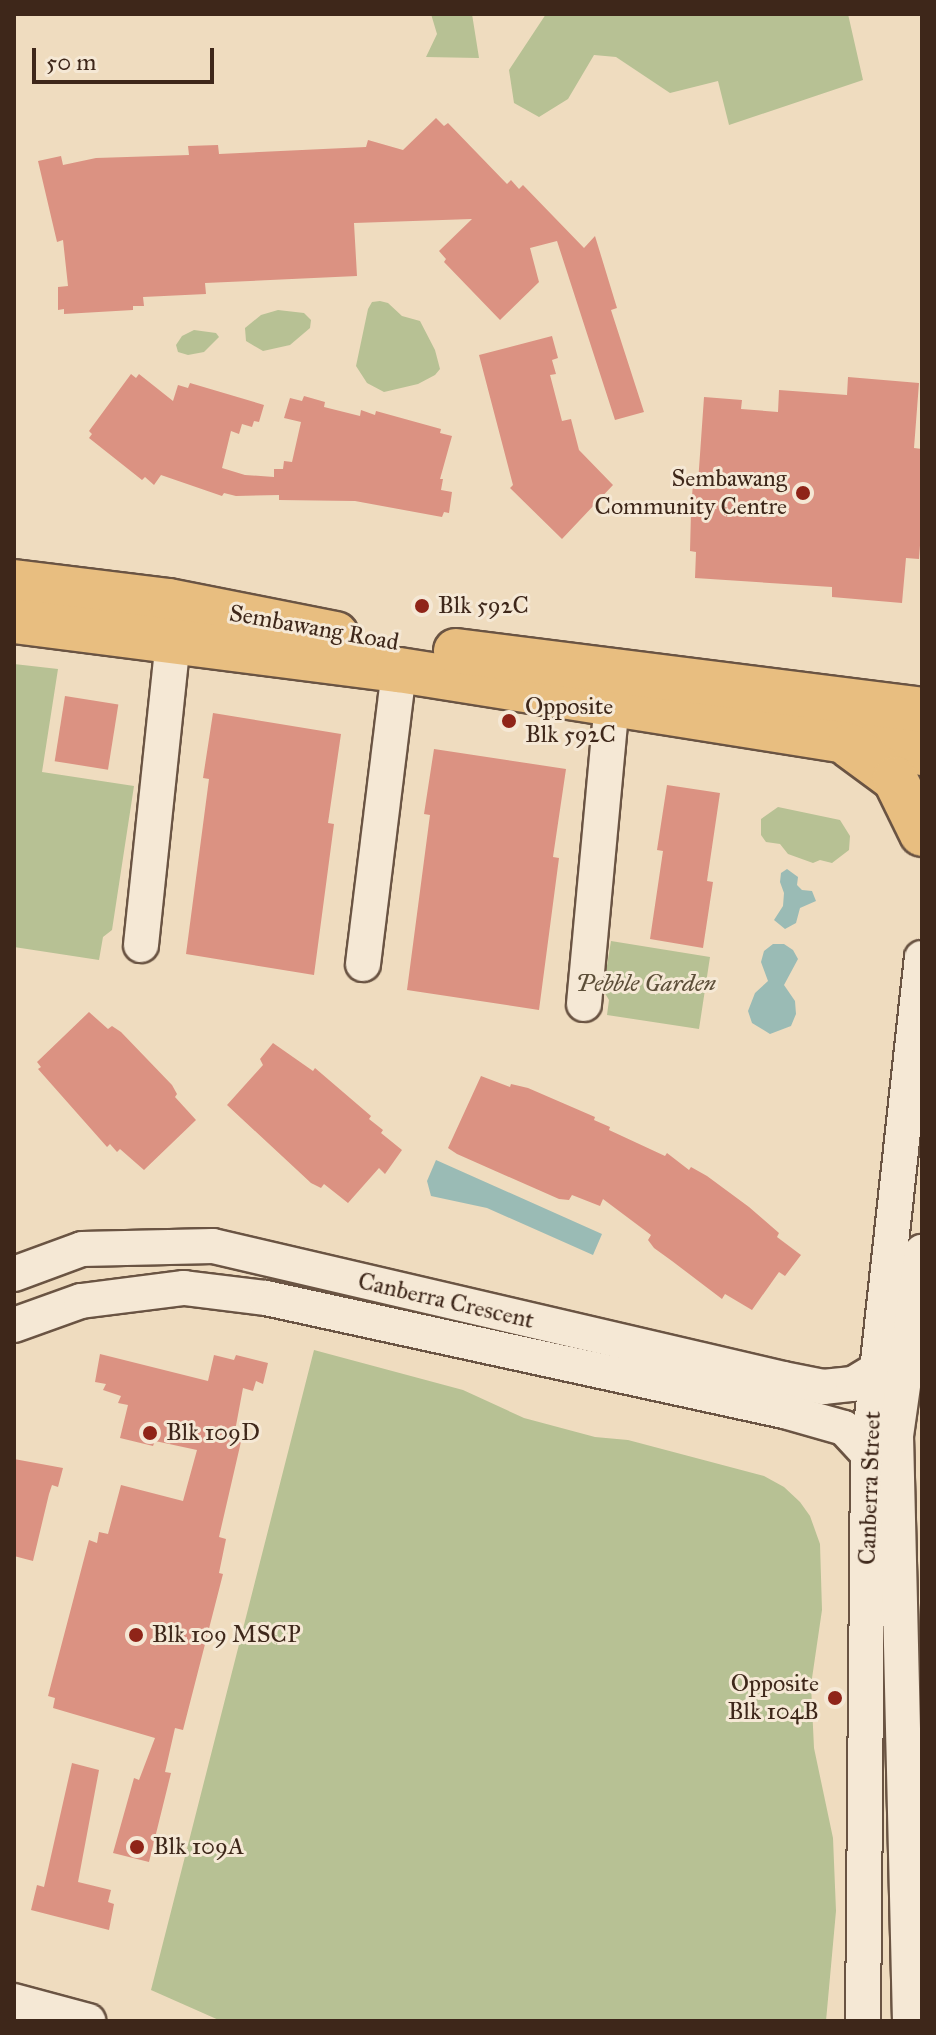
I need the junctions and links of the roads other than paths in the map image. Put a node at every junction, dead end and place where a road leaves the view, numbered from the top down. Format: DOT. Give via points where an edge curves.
graph roads {
  1 [pos="18,590"];
  2 [pos="173,641"];
  3 [pos="399,670"];
  4 [pos="613,688"];
  5 [pos="922,710"];
  6 [pos="842,741"];
  7 [pos="922,753"];
  8 [pos="922,834"];
  9 [pos="141,945"];
  10 [pos="922,958"];
  11 [pos="363,964"];
  12 [pos="584,1004"];
  13 [pos="922,1252"];
  14 [pos="14,1274"];
  15 [pos="14,1325"];
  16 [pos="875,1371"];
  17 [pos="878,1440"];
  18 [pos="14,2001"];
  19 [pos="88,2021"];
  20 [pos="863,2021"];
  21 [pos="910,2021"];
  1 -- 2 [label="main road, Sembawang Road"];
  1 -- 4 [label="main road, Sembawang Road" via="169,601"];
  2 -- 3 [label="main road, Sembawang Road"];
  2 -- 9 [label="street"];
  3 -- 4 [label="main road, Sembawang Road"];
  3 -- 11 [label="street, Sembawang Road"];
  4 -- 5 [label="main road, Sembawang Road"];
  4 -- 6 [label="main road, Sembawang Road"];
  4 -- 12 [label="street"];
  6 -- 7 [label="main road, Sembawang Road"];
  6 -- 8 [label="main road" via="895,779"];
  10 -- 16 [label="street, Canberra Street"];
  13 -- 17 [label="street, Canberra Street"];
  14 -- 16 [label="street, Canberra Crescent" via="82,1249 213,1246 823,1387 853,1384"];
  15 -- 17 [label="street, Canberra Crescent" via="81,1301 184,1288 266,1298 784,1411"];
  16 -- 17 [label="street, Canberra Street"];
  17 -- 20 [label="street, Canberra Street"];
  17 -- 21 [label="street, Canberra Street"];
  18 -- 19 [label="street"];
}
